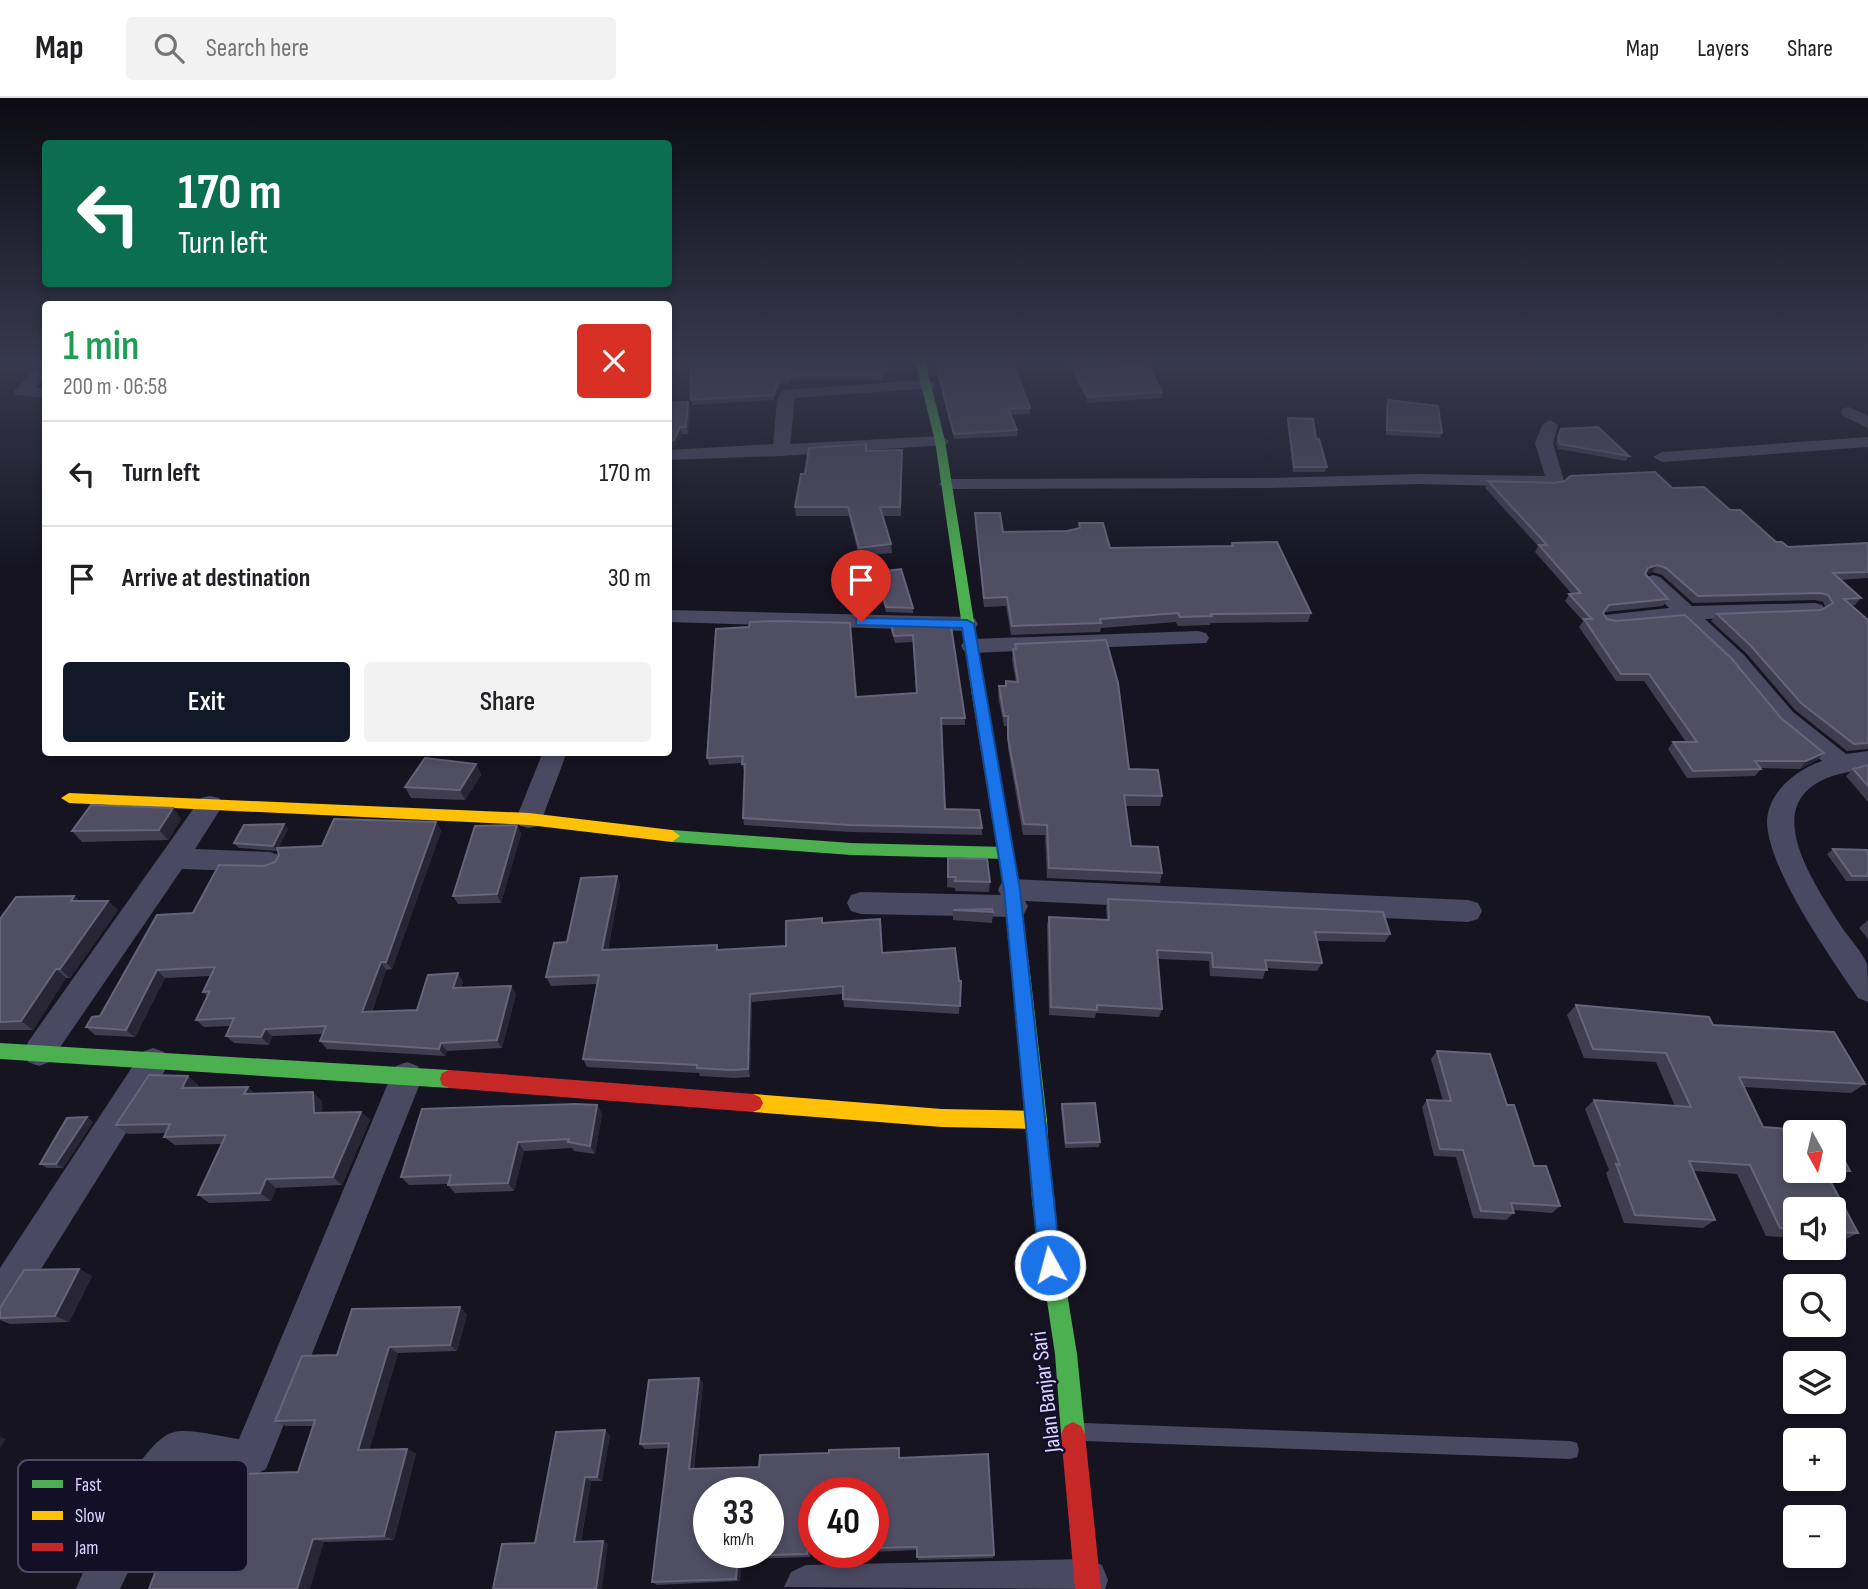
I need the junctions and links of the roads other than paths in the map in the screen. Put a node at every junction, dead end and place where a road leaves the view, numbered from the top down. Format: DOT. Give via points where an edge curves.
graph roads {
  1 [pos="783,430"];
  2 [pos="937,430"];
  3 [pos="1548,430"];
  4 [pos="940,441"];
  5 [pos="1868,442"];
  6 [pos="781,451"];
  7 [pos="1662,457"];
  8 [pos="672,461"];
  9 [pos="947,484"];
  10 [pos="1653,581"];
  11 [pos="1815,609"];
  12 [pos="1685,613"];
  13 [pos="672,616"];
  14 [pos="1612,620"];
  15 [pos="967,624"];
  16 [pos="1198,638"];
  17 [pos="972,646"];
  18 [pos="553,756"];
  19 [pos="1855,762"];
  20 [pos="69,798"];
  21 [pos="210,805"];
  22 [pos="529,819"];
  23 [pos="1006,853"];
  24 [pos="175,859"];
  25 [pos="270,862"];
  26 [pos="1013,898"];
  27 [pos="860,902"];
  28 [pos="1468,911"];
  29 [pos="1856,957"];
  30 [pos="1868,989"];
  31 [pos="0,1052"];
  32 [pos="39,1052"];
  33 [pos="153,1062"];
  34 [pos="407,1076"];
  35 [pos="1037,1120"];
  36 [pos="0,1301"];
  37 [pos="1073,1432"];
  38 [pos="1570,1450"];
  39 [pos="165,1460"];
  40 [pos="245,1460"];
  41 [pos="245,1460"];
  42 [pos="106,1572"];
  43 [pos="1088,1584"];
  44 [pos="806,1587"];
  45 [pos="98,1589"];
  1 -- 6 [label="street"];
  2 -- 4 [label="street, Jalan Banjar Sari"];
  3 -- 9 [label="street" via="1544,443 1555,481 1551,482"];
  4 -- 6 [label="street"];
  4 -- 9 [label="street, Jalan Banjar Sari"];
  5 -- 7 [label="street"];
  6 -- 8 [label="street"];
  9 -- 15 [label="street, Jalan Banjar Sari"];
  10 -- 12 [label="street"];
  11 -- 12 [label="street"];
  12 -- 14 [label="street"];
  12 -- 19 [label="street" via="1736,660 1785,718"];
  13 -- 15 [label="street"];
  15 -- 17 [label="street, Jalan Banjar Sari"];
  16 -- 17 [label="street"];
  17 -- 23 [label="street, Jalan Banjar Sari"];
  18 -- 22 [label="street"];
  19 -- 29 [label="street" via="1799,781 1780,817 1794,867"];
  20 -- 21 [label="street"];
  21 -- 22 [label="street"];
  21 -- 24 [label="street"];
  22 -- 23 [label="street" via="680,837 851,849"];
  23 -- 26 [label="street, Jalan Banjar Sari"];
  24 -- 25 [label="street"];
  24 -- 32 [label="street"];
  26 -- 27 [label="street"];
  26 -- 28 [label="street"];
  26 -- 35 [label="street, Jalan Banjar Sari"];
  29 -- 30 [label="street"];
  31 -- 32 [label="street"];
  32 -- 33 [label="street"];
  33 -- 34 [label="street"];
  33 -- 36 [label="street"];
  34 -- 35 [label="street" via="942,1118"];
  34 -- 41 [label="street" via="253,1455"];
  35 -- 37 [label="street, Jalan Banjar Sari" via="1042,1201"];
  37 -- 38 [label="lane"];
  37 -- 43 [label="street, Jalan Banjar Sari"];
  39 -- 40 [label="street" via="176,1451"];
  42 -- 45 [label="street"];
  43 -- 44 [label="street"];
}
